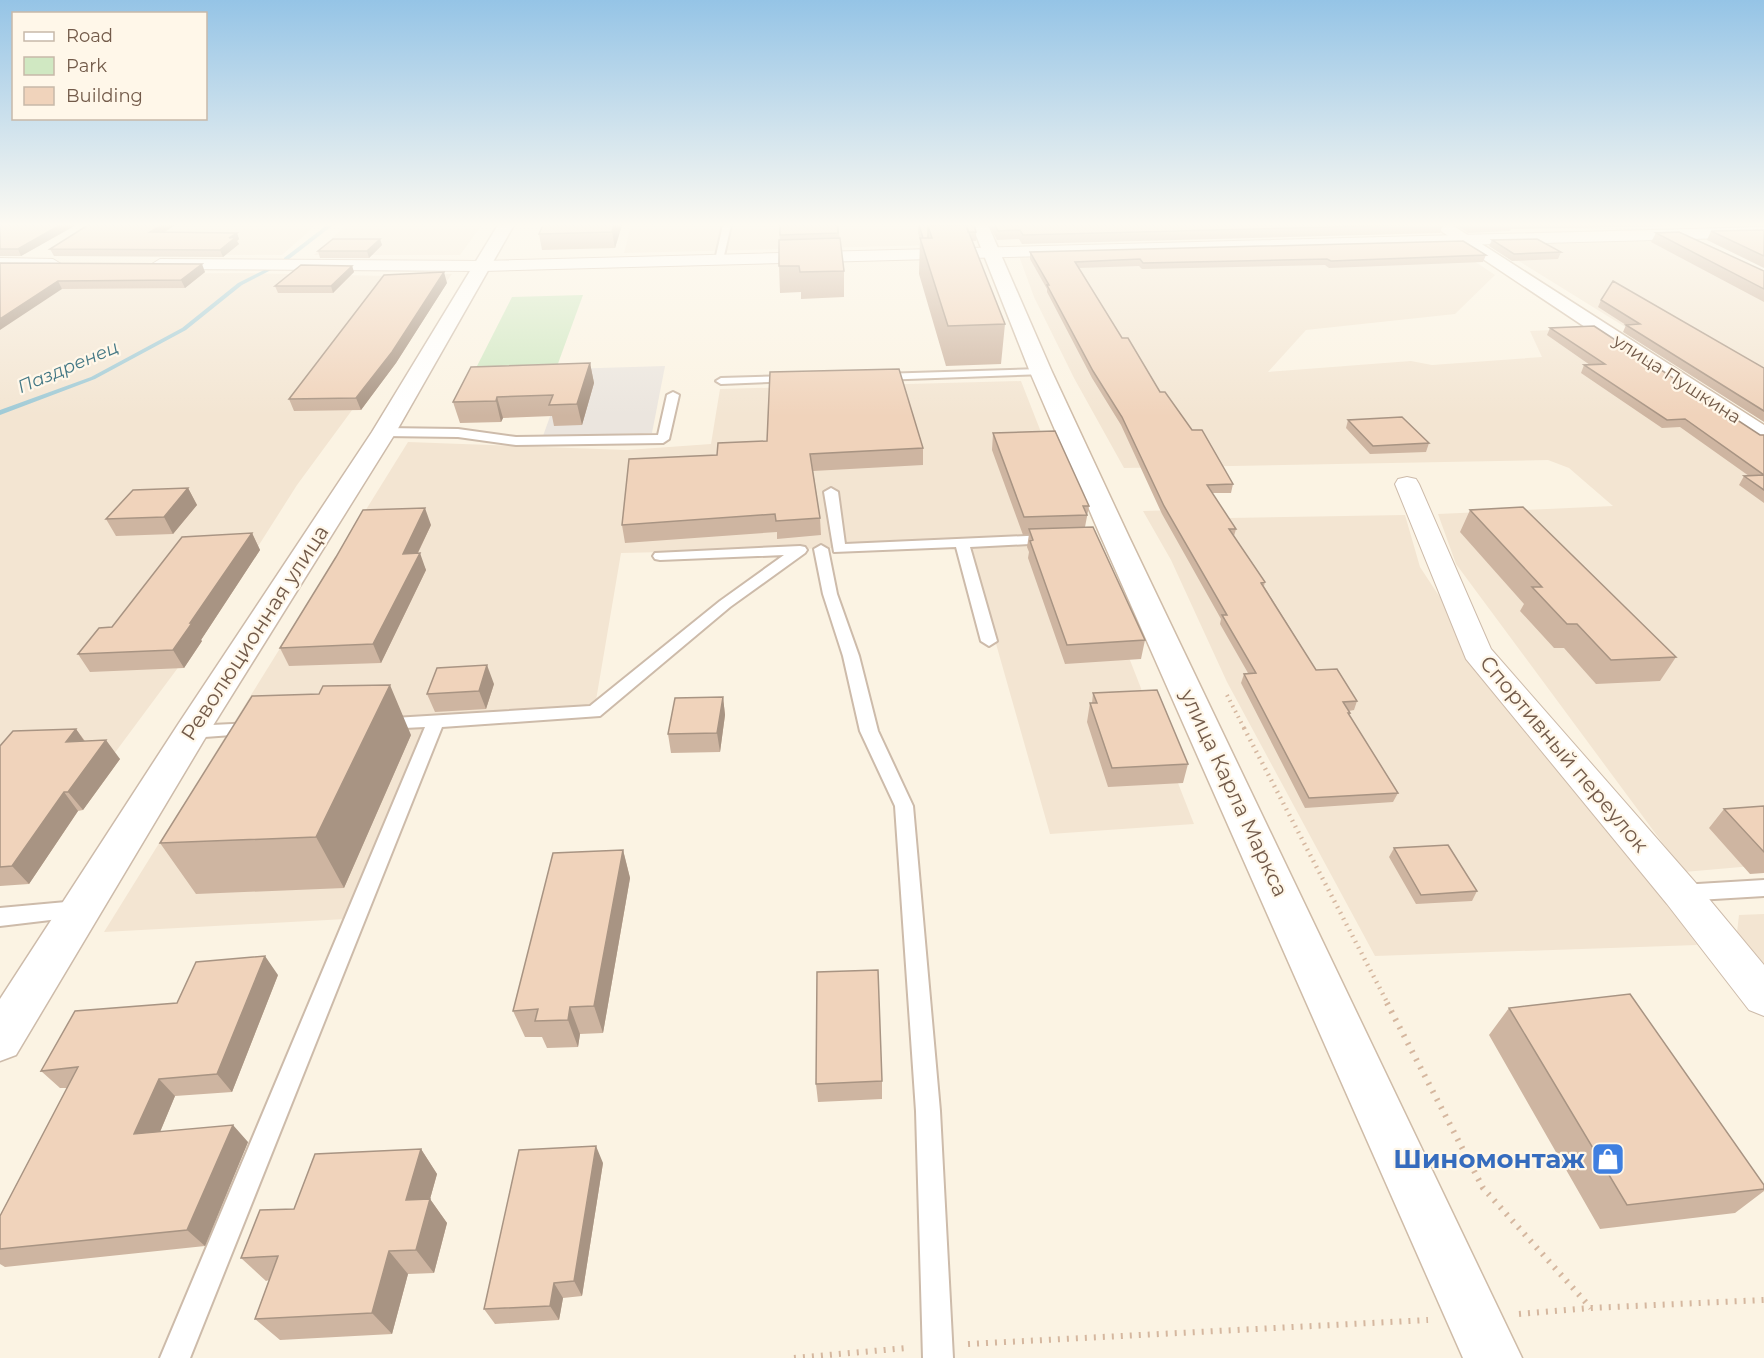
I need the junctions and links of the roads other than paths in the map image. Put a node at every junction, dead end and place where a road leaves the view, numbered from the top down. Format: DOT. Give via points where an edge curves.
graph roads {
  1 [pos="471,288"];
  2 [pos="1006,288"];
  3 [pos="1537,288"];
  4 [pos="1041,372"];
  5 [pos="872,377"];
  6 [pos="802,379"];
  7 [pos="721,381"];
  8 [pos="674,395"];
  9 [pos="384,432"];
  10 [pos="1764,436"];
  11 [pos="1407,484"];
  12 [pos="831,492"];
  13 [pos="1064,538"];
  14 [pos="962,543"];
  15 [pos="820,549"];
  16 [pos="660,556"];
  17 [pos="989,641"];
  18 [pos="436,721"];
  19 [pos="366,724"];
  20 [pos="272,728"];
  21 [pos="191,732"];
  22 [pos="1764,888"];
  23 [pos="1681,893"];
  24 [pos="81,910"];
  25 [pos="0,917"];
  26 [pos="1764,997"];
  27 [pos="0,1040"];
  28 [pos="938,1352"];
  29 [pos="176,1358"];
  30 [pos="1493,1358"];
  1 -- 9 [label="main road, Революционная улица"];
  2 -- 4 [label="main road, улица Карла Маркса"];
  3 -- 10 [label="main road, улица Пушкина"];
  4 -- 5 [label="lane"];
  4 -- 30 [label="main road, улица Карла Маркса" via="1107,537"];
  6 -- 7 [label="lane"];
  8 -- 9 [label="lane" via="663,439 516,441 458,433"];
  9 -- 21 [label="main road, Революционная улица"];
  11 -- 23 [label="street, Спортивный переулок" via="1477,652"];
  12 -- 15 [label="lane"];
  13 -- 14 [label="lane"];
  14 -- 15 [label="lane"];
  14 -- 17 [label="lane"];
  15 -- 16 [label="lane"];
  15 -- 18 [label="lane" via="725,604 594,712"];
  15 -- 28 [label="lane" via="869,731 904,806 928,1111"];
  18 -- 19 [label="lane"];
  18 -- 29 [label="lane"];
  20 -- 21 [label="lane"];
  21 -- 24 [label="main road, Революционная улица"];
  22 -- 23 [label="lane"];
  23 -- 26 [label="street, Спортивный переулок"];
  24 -- 25 [label="lane"];
  24 -- 27 [label="main road, Революционная улица"];
}
